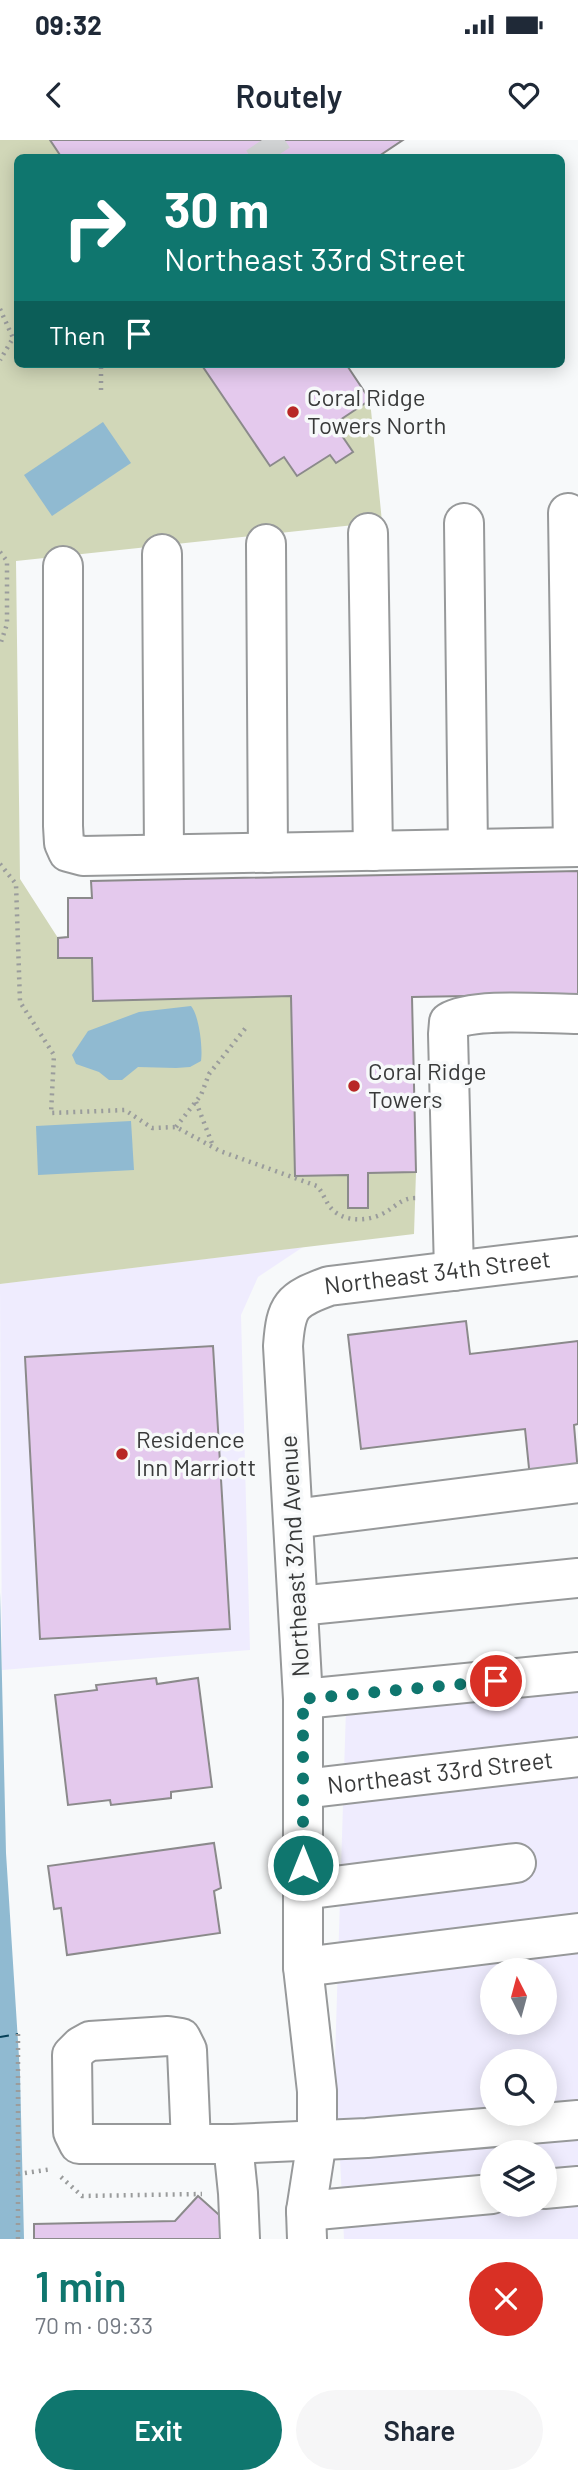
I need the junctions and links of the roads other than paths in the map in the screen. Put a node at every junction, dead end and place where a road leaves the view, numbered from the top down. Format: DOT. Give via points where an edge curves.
graph roads {
  1 [pos="568,513"];
  2 [pos="464,523"];
  3 [pos="369,533"];
  4 [pos="266,544"];
  5 [pos="162,554"];
  6 [pos="63,566"];
  7 [pos="576,847"];
  8 [pos="468,849"];
  9 [pos="373,851"];
  10 [pos="268,853"];
  11 [pos="164,854"];
  12 [pos="578,1014"];
  13 [pos="578,1256"];
  14 [pos="454,1271"];
  15 [pos="300,1296"];
  16 [pos="578,1483"];
  17 [pos="293,1519"];
  18 [pos="578,1578"];
  19 [pos="298,1605"];
  20 [pos="578,1672"];
  21 [pos="303,1699"];
  22 [pos="578,1757"];
  23 [pos="303,1789"];
  24 [pos="516,1863"];
  25 [pos="303,1890"];
  26 [pos="578,1933"];
  27 [pos="303,1967"];
  28 [pos="578,2120"];
  29 [pos="317,2140"];
  30 [pos="191,2143"];
  31 [pos="233,2144"];
  32 [pos="578,2186"];
  33 [pos="557,2188"];
  34 [pos="480,2196"];
  35 [pos="307,2225"];
  36 [pos="240,2239"];
  1 -- 7 [label="street"];
  2 -- 8 [label="street"];
  3 -- 9 [label="street"];
  4 -- 10 [label="street"];
  5 -- 11 [label="street"];
  6 -- 11 [label="street" via="64,843 68,852 83,856"];
  7 -- 8 [label="street"];
  8 -- 9 [label="street"];
  9 -- 10 [label="street"];
  10 -- 11 [label="street"];
  12 -- 14 [label="street" via="477,1013 449,1022"];
  13 -- 14 [label="street, Northeast 34th Street"];
  14 -- 15 [label="street, Northeast 34th Street" via="329,1286"];
  15 -- 17 [label="street, Northeast 32nd Avenue" via="285,1319 283,1346"];
  16 -- 17 [label="street"];
  17 -- 19 [label="street, Northeast 32nd Avenue"];
  18 -- 19 [label="street"];
  19 -- 21 [label="street, Northeast 32nd Avenue"];
  20 -- 21 [label="street"];
  21 -- 23 [label="street, Northeast 32nd Avenue"];
  22 -- 23 [label="street, Northeast 33rd Street"];
  23 -- 25 [label="street, Northeast 32nd Avenue"];
  24 -- 25 [label="street"];
  25 -- 27 [label="street, Northeast 32nd Avenue"];
  26 -- 27 [label="street"];
  27 -- 29 [label="street, Northeast 32nd Avenue" via="317,2091"];
  28 -- 29 [label="street"];
  29 -- 31 [label="street"];
  29 -- 35 [label="street, Northeast 32nd Avenue"];
  30 -- 31 [label="street"];
  31 -- 36 [label="street"];
  32 -- 33 [label="street"];
  34 -- 35 [label="street"];
}
